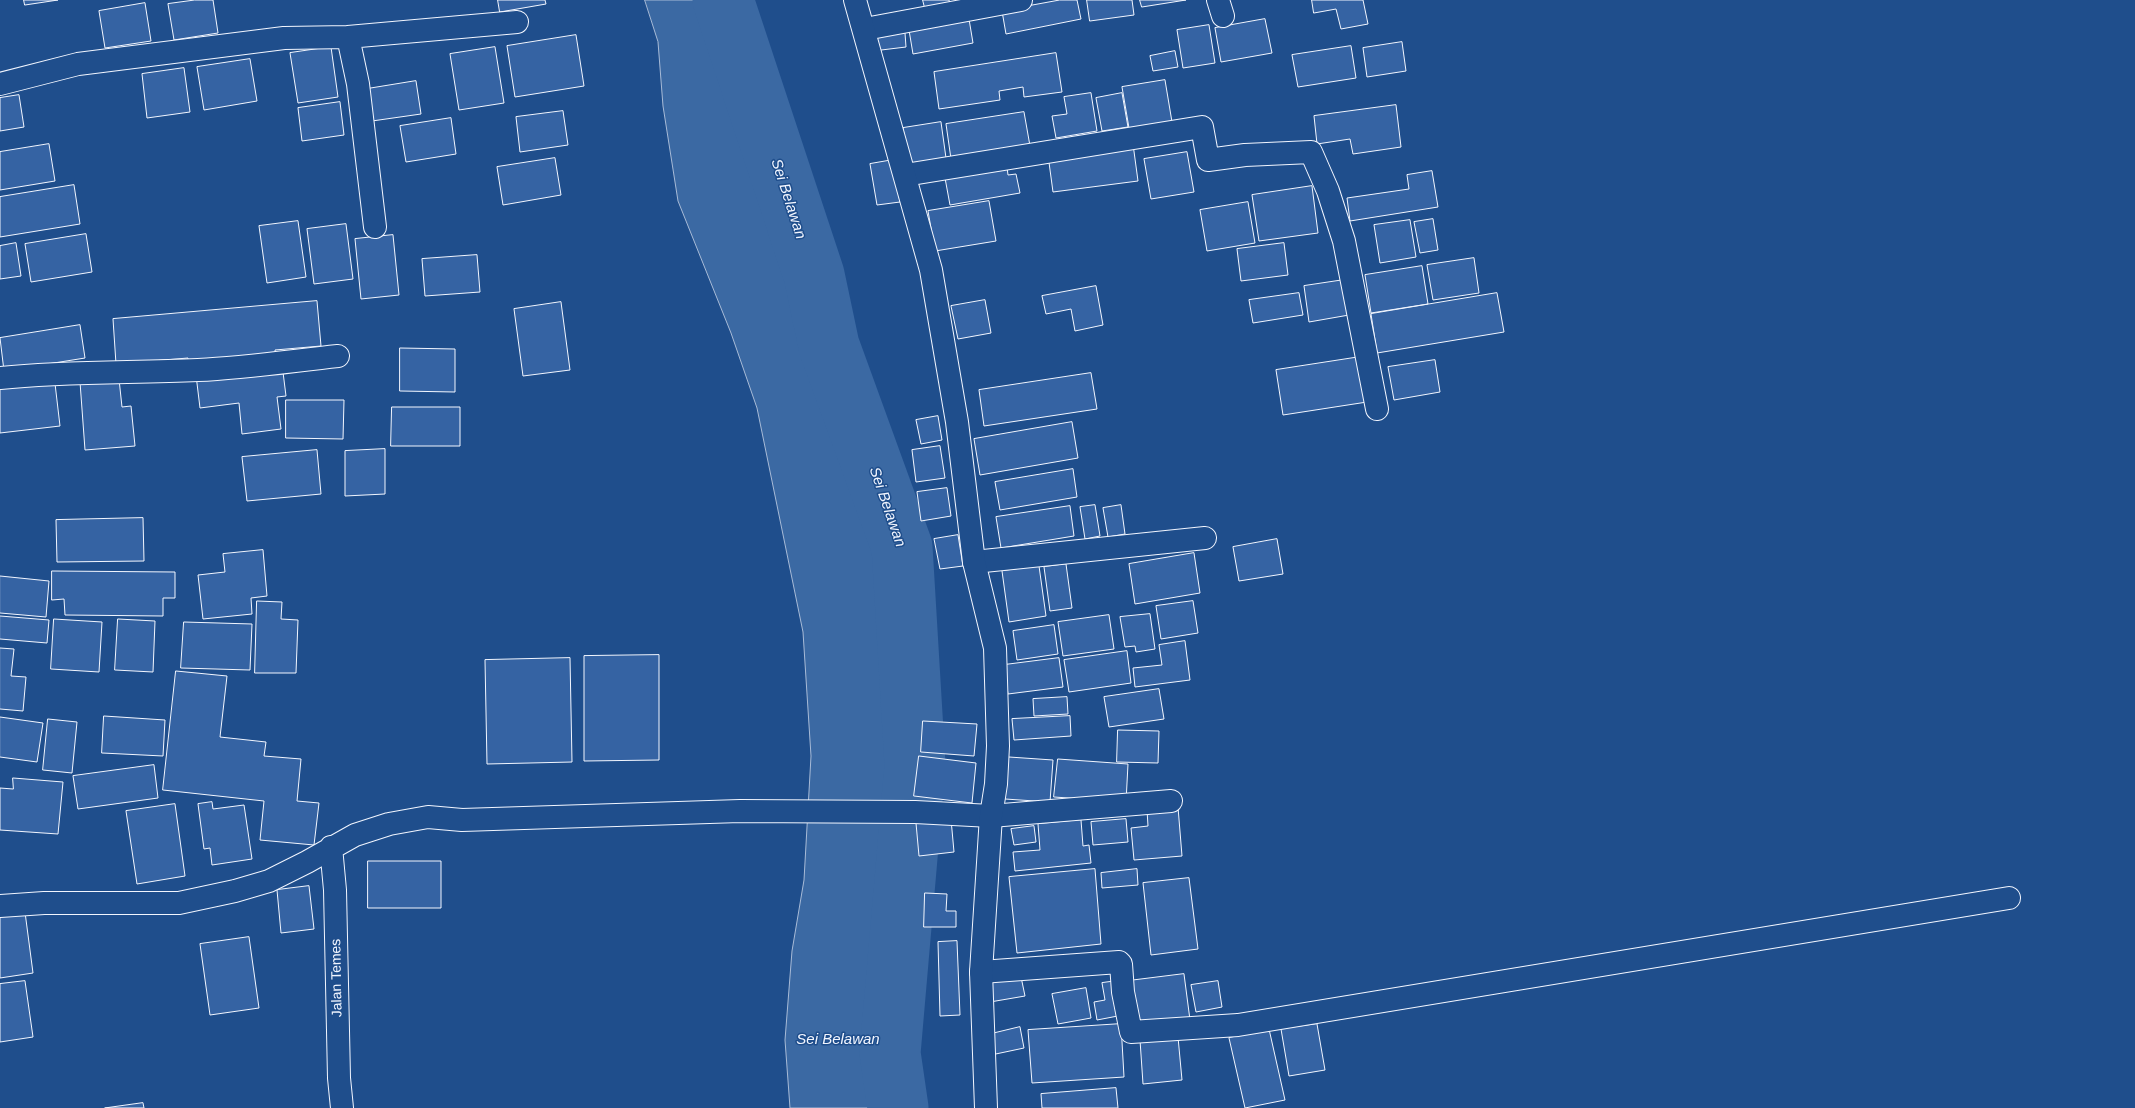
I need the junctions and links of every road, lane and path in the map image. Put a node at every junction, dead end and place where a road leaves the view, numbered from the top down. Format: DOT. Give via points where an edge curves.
graph roads {
  1 [pos="855,0"];
  2 [pos="1021,0"];
  3 [pos="517,22"];
  4 [pos="865,29"];
  5 [pos="348,37"];
  6 [pos="0,84"];
  7 [pos="905,175"];
  8 [pos="375,227"];
  9 [pos="338,356"];
  10 [pos="0,378"];
  11 [pos="1377,409"];
  12 [pos="1205,538"];
  13 [pos="974,562"];
  14 [pos="1171,802"];
  15 [pos="991,816"];
  16 [pos="331,847"];
  17 [pos="2009,898"];
  18 [pos="0,906"];
  19 [pos="981,972"];
  20 [pos="342,1108"];
  21 [pos="986,1108"];
  1 -- 4 [label="street"];
  2 -- 4 [label="street"];
  3 -- 5 [label="street"];
  4 -- 7 [label="street"];
  5 -- 6 [label="street" via="284,38 78,64"];
  5 -- 8 [label="street" via="358,84"];
  7 -- 11 [label="street" via="1202,128 1208,160 1245,155 1311,152 1328,191 1344,241"];
  7 -- 13 [label="street" via="931,270 957,422"];
  9 -- 10 [label="street" via="197,370"];
  12 -- 13 [label="street"];
  13 -- 15 [label="street" via="995,648 998,746"];
  14 -- 15 [label="street"];
  15 -- 16 [label="street" via="915,812 740,811 462,820 428,817 389,824 355,835"];
  15 -- 19 [label="street"];
  16 -- 18 [label="street" via="269,881 179,903 44,903"];
  16 -- 20 [label="street, Jalan Temes" via="335,890 339,1078"];
  17 -- 19 [label="street" via="1238,1026 1131,1032 1119,962"];
  19 -- 21 [label="street"];
}
